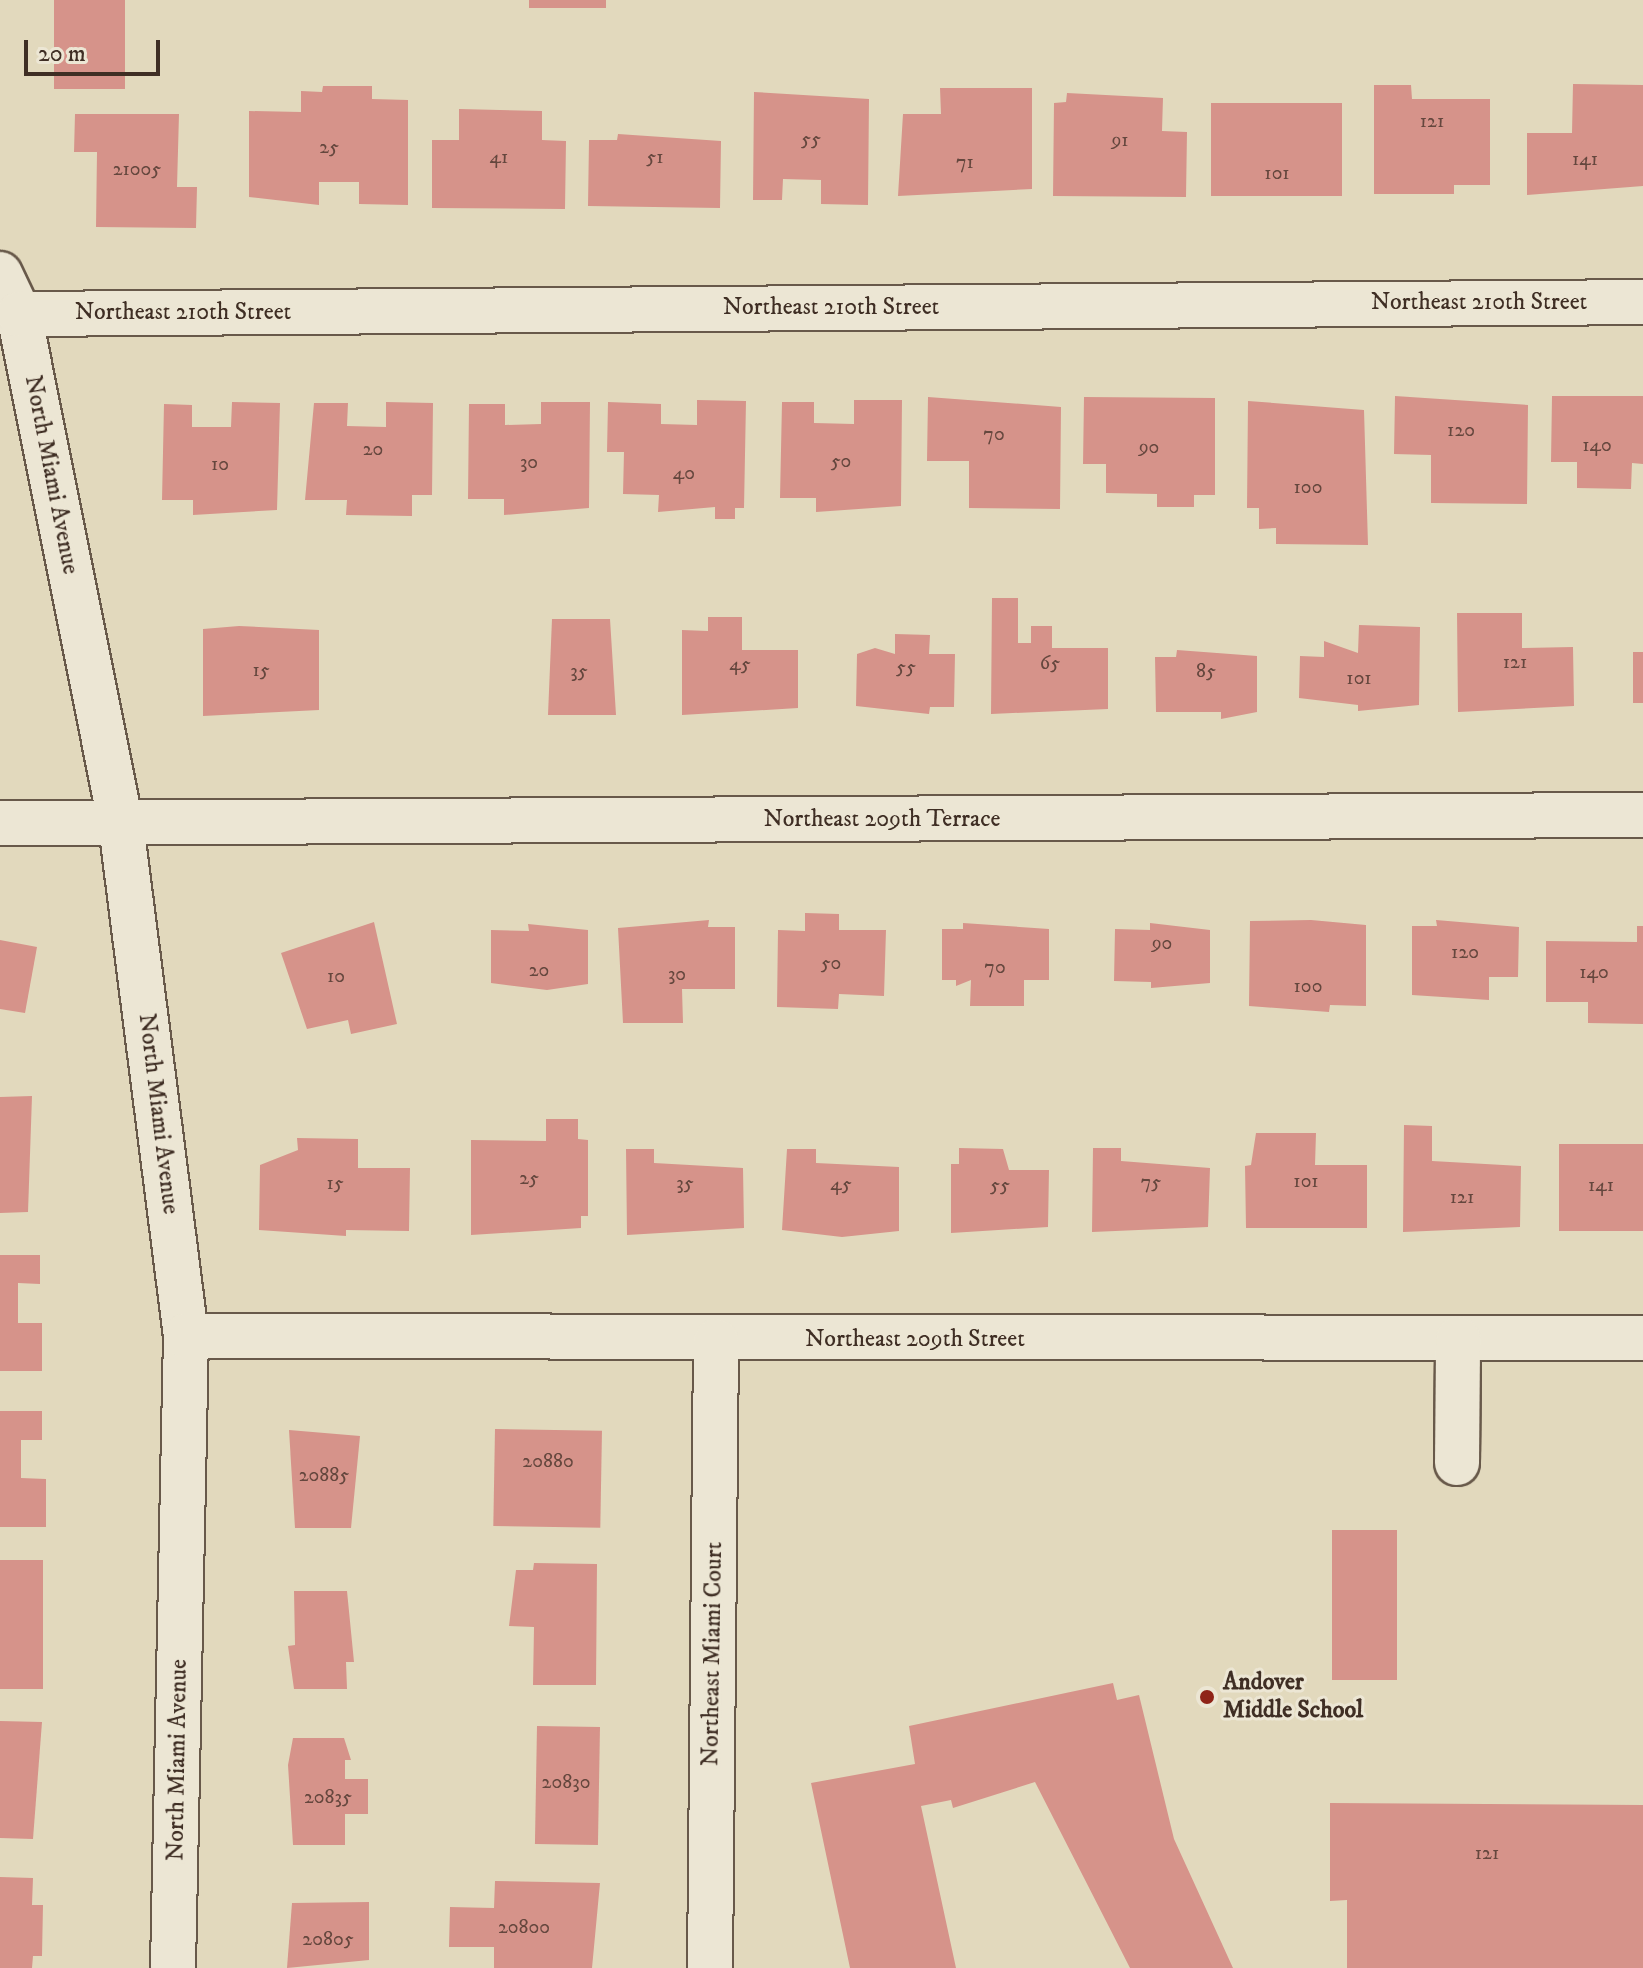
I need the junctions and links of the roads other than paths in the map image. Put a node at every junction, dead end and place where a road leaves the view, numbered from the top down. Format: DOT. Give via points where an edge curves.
graph roads {
  1 [pos="0,274"];
  2 [pos="1643,302"];
  3 [pos="19,314"];
  4 [pos="1643,815"];
  5 [pos="0,823"];
  6 [pos="121,825"];
  7 [pos="186,1336"];
  8 [pos="1643,1338"];
  9 [pos="1458,1339"];
  10 [pos="716,1341"];
  11 [pos="1457,1463"];
  12 [pos="173,1968"];
  13 [pos="710,1968"];
  1 -- 3 [label="street, North Miami Avenue"];
  2 -- 3 [label="street, Northeast 210th Street"];
  3 -- 6 [label="street, North Miami Avenue"];
  4 -- 6 [label="street, Northeast 209th Terrace"];
  5 -- 6 [label="street, Northeast 209th Terrace"];
  6 -- 7 [label="street, North Miami Avenue"];
  7 -- 10 [label="street, Northeast 209th Street"];
  7 -- 12 [label="street, North Miami Avenue"];
  8 -- 9 [label="street, Northeast 209th Street"];
  9 -- 10 [label="street, Northeast 209th Street"];
  9 -- 11 [label="street"];
  10 -- 13 [label="street, Northeast Miami Court"];
}
